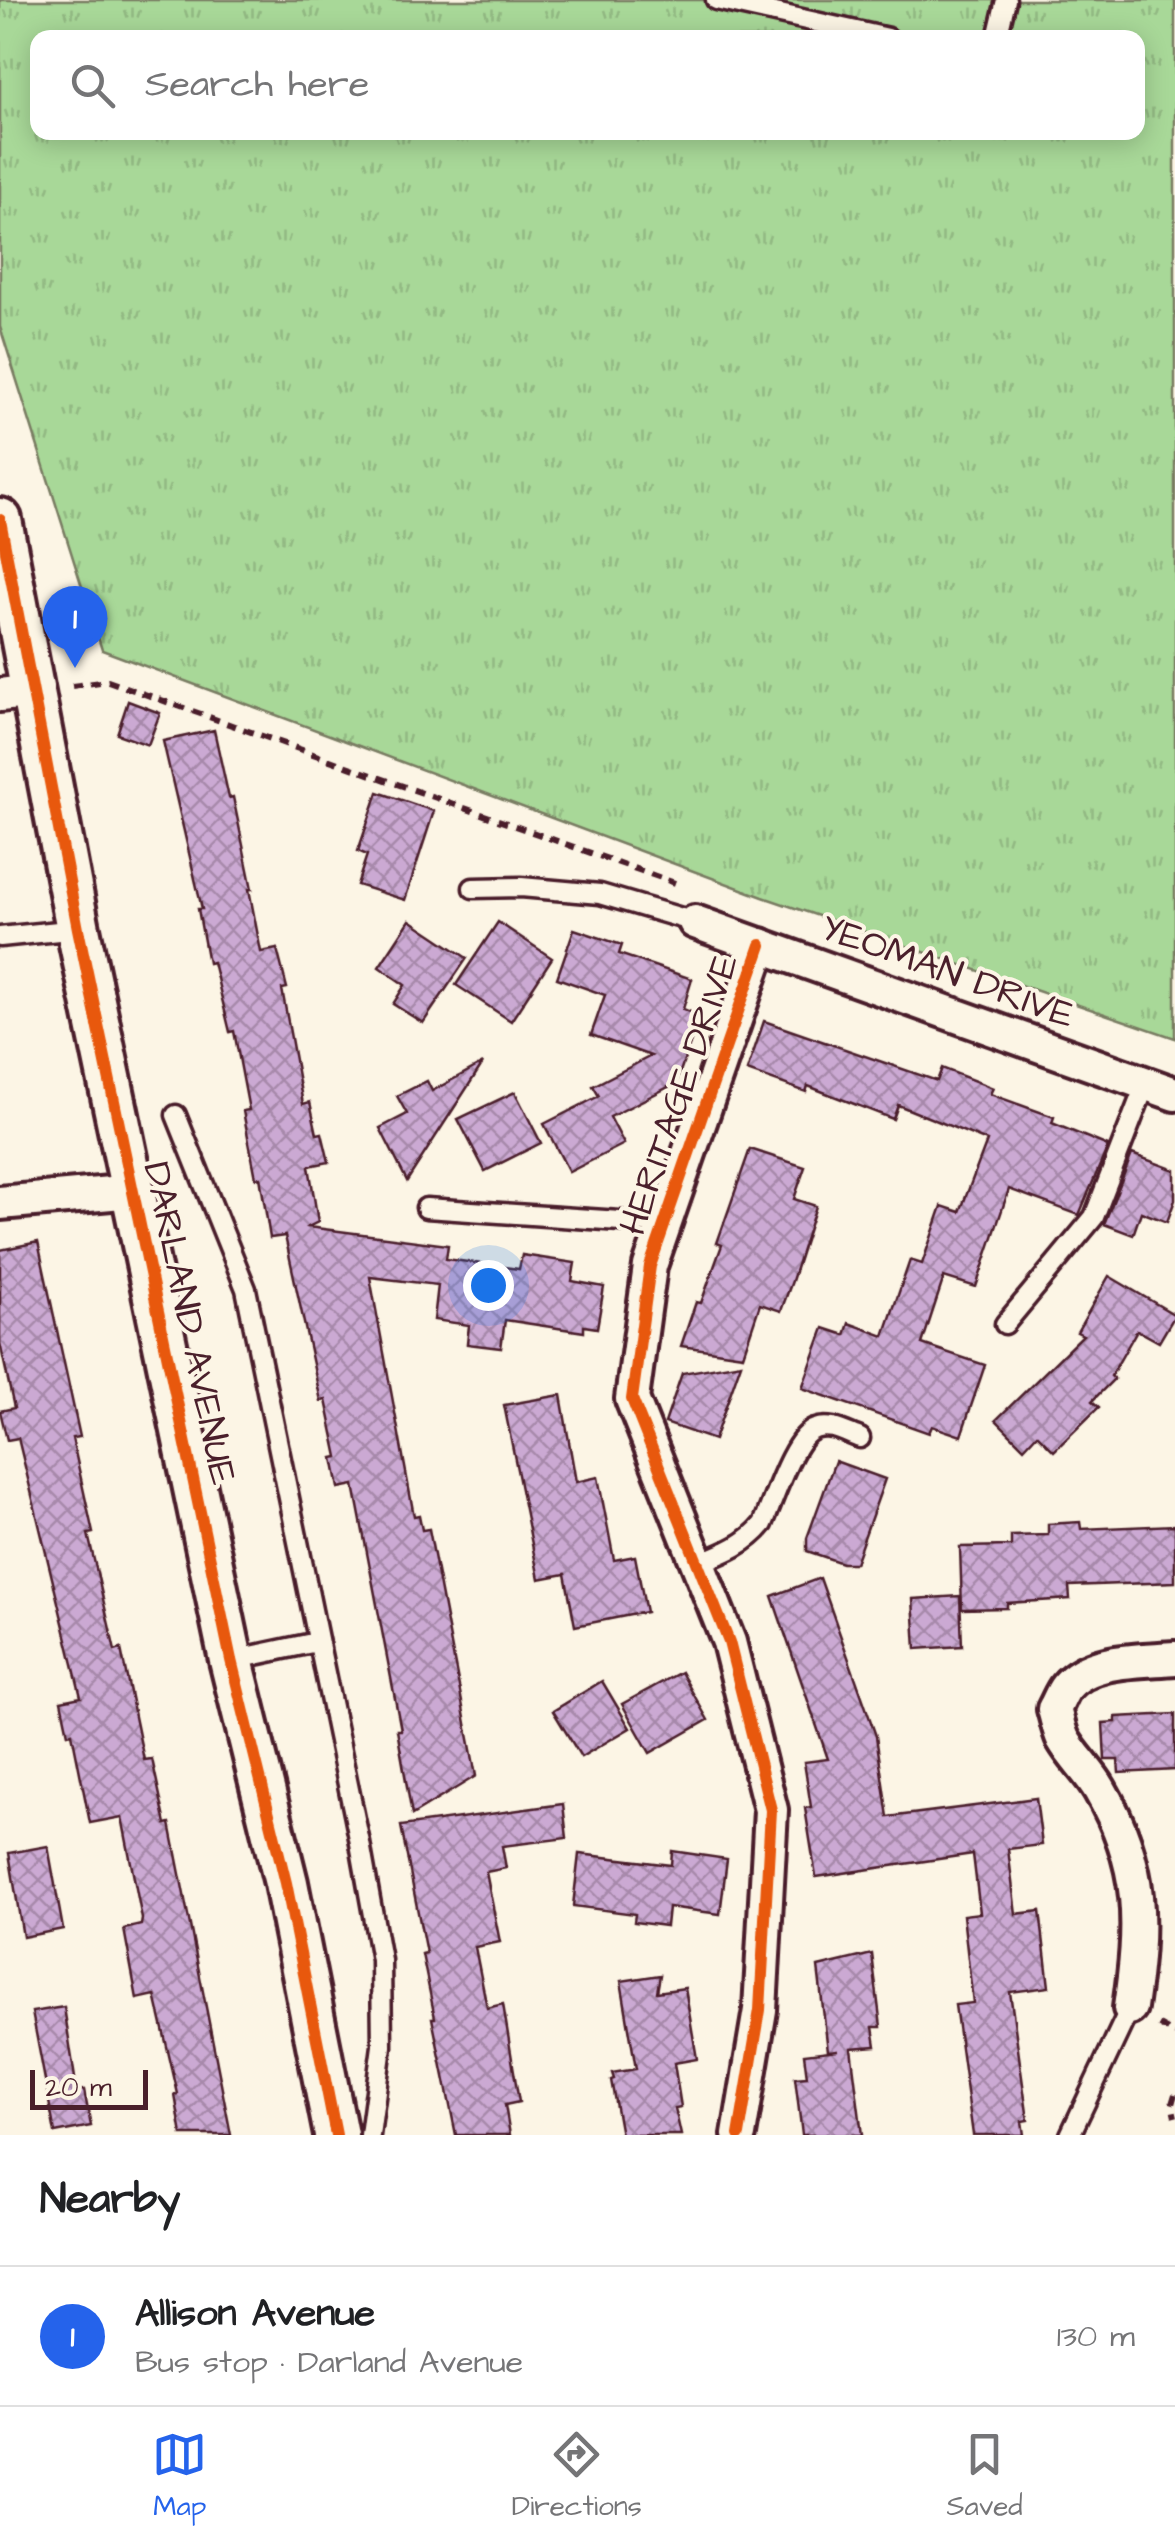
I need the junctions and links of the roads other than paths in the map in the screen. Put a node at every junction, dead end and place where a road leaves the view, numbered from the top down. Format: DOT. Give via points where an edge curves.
graph roads {
  1 [pos="716,0"];
  2 [pos="1006,0"];
  3 [pos="852,30"];
  4 [pos="999,30"];
  5 [pos="0,520"];
  6 [pos="17,693"];
  7 [pos="473,888"];
  8 [pos="695,922"];
  9 [pos="78,929"];
  10 [pos="0,937"];
  11 [pos="761,945"];
  12 [pos="1161,1088"];
  13 [pos="176,1114"];
  14 [pos="133,1192"];
  15 [pos="0,1203"];
  16 [pos="426,1208"];
  17 [pos="665,1224"];
  18 [pos="1005,1324"];
  19 [pos="860,1438"];
  20 [pos="699,1564"];
  21 [pos="317,1642"];
  22 [pos="1175,1658"];
  23 [pos="231,1660"];
  24 [pos="1130,2008"];
  25 [pos="336,2135"];
  26 [pos="370,2135"];
  27 [pos="739,2135"];
  28 [pos="1070,2135"];
  1 -- 3 [label="lane"];
  2 -- 4 [label="lane"];
  5 -- 6 [label="street, DARLAND AVENUE"];
  6 -- 9 [label="street, DARLAND AVENUE"];
  7 -- 8 [label="lane" via="600,894"];
  8 -- 11 [label="street, YEOMAN DRIVE"];
  9 -- 10 [label="lane"];
  9 -- 14 [label="street, DARLAND AVENUE"];
  11 -- 12 [label="street, YEOMAN DRIVE"];
  11 -- 17 [label="street, HERITAGE DRIVE"];
  12 -- 18 [label="lane" via="1094,1217"];
  13 -- 21 [label="lane" via="246,1288"];
  14 -- 15 [label="street"];
  14 -- 23 [label="street, DARLAND AVENUE"];
  16 -- 17 [label="lane"];
  17 -- 20 [label="street, HERITAGE DRIVE" via="650,1266 632,1399"];
  19 -- 20 [label="lane" via="814,1428 800,1440 754,1535"];
  20 -- 27 [label="street, HERITAGE DRIVE" via="729,1642 771,1810 760,2010"];
  21 -- 23 [label="lane"];
  21 -- 26 [label="lane" via="381,1960 382,2046"];
  22 -- 24 [label="street" via="1092,1670 1066,1686 1054,1710 1063,1739 1100,1789 1124,1841 1137,1891 1140,1942"];
  23 -- 25 [label="street, DARLAND AVENUE" via="286,1883"];
  24 -- 28 [label="lane"];
}
